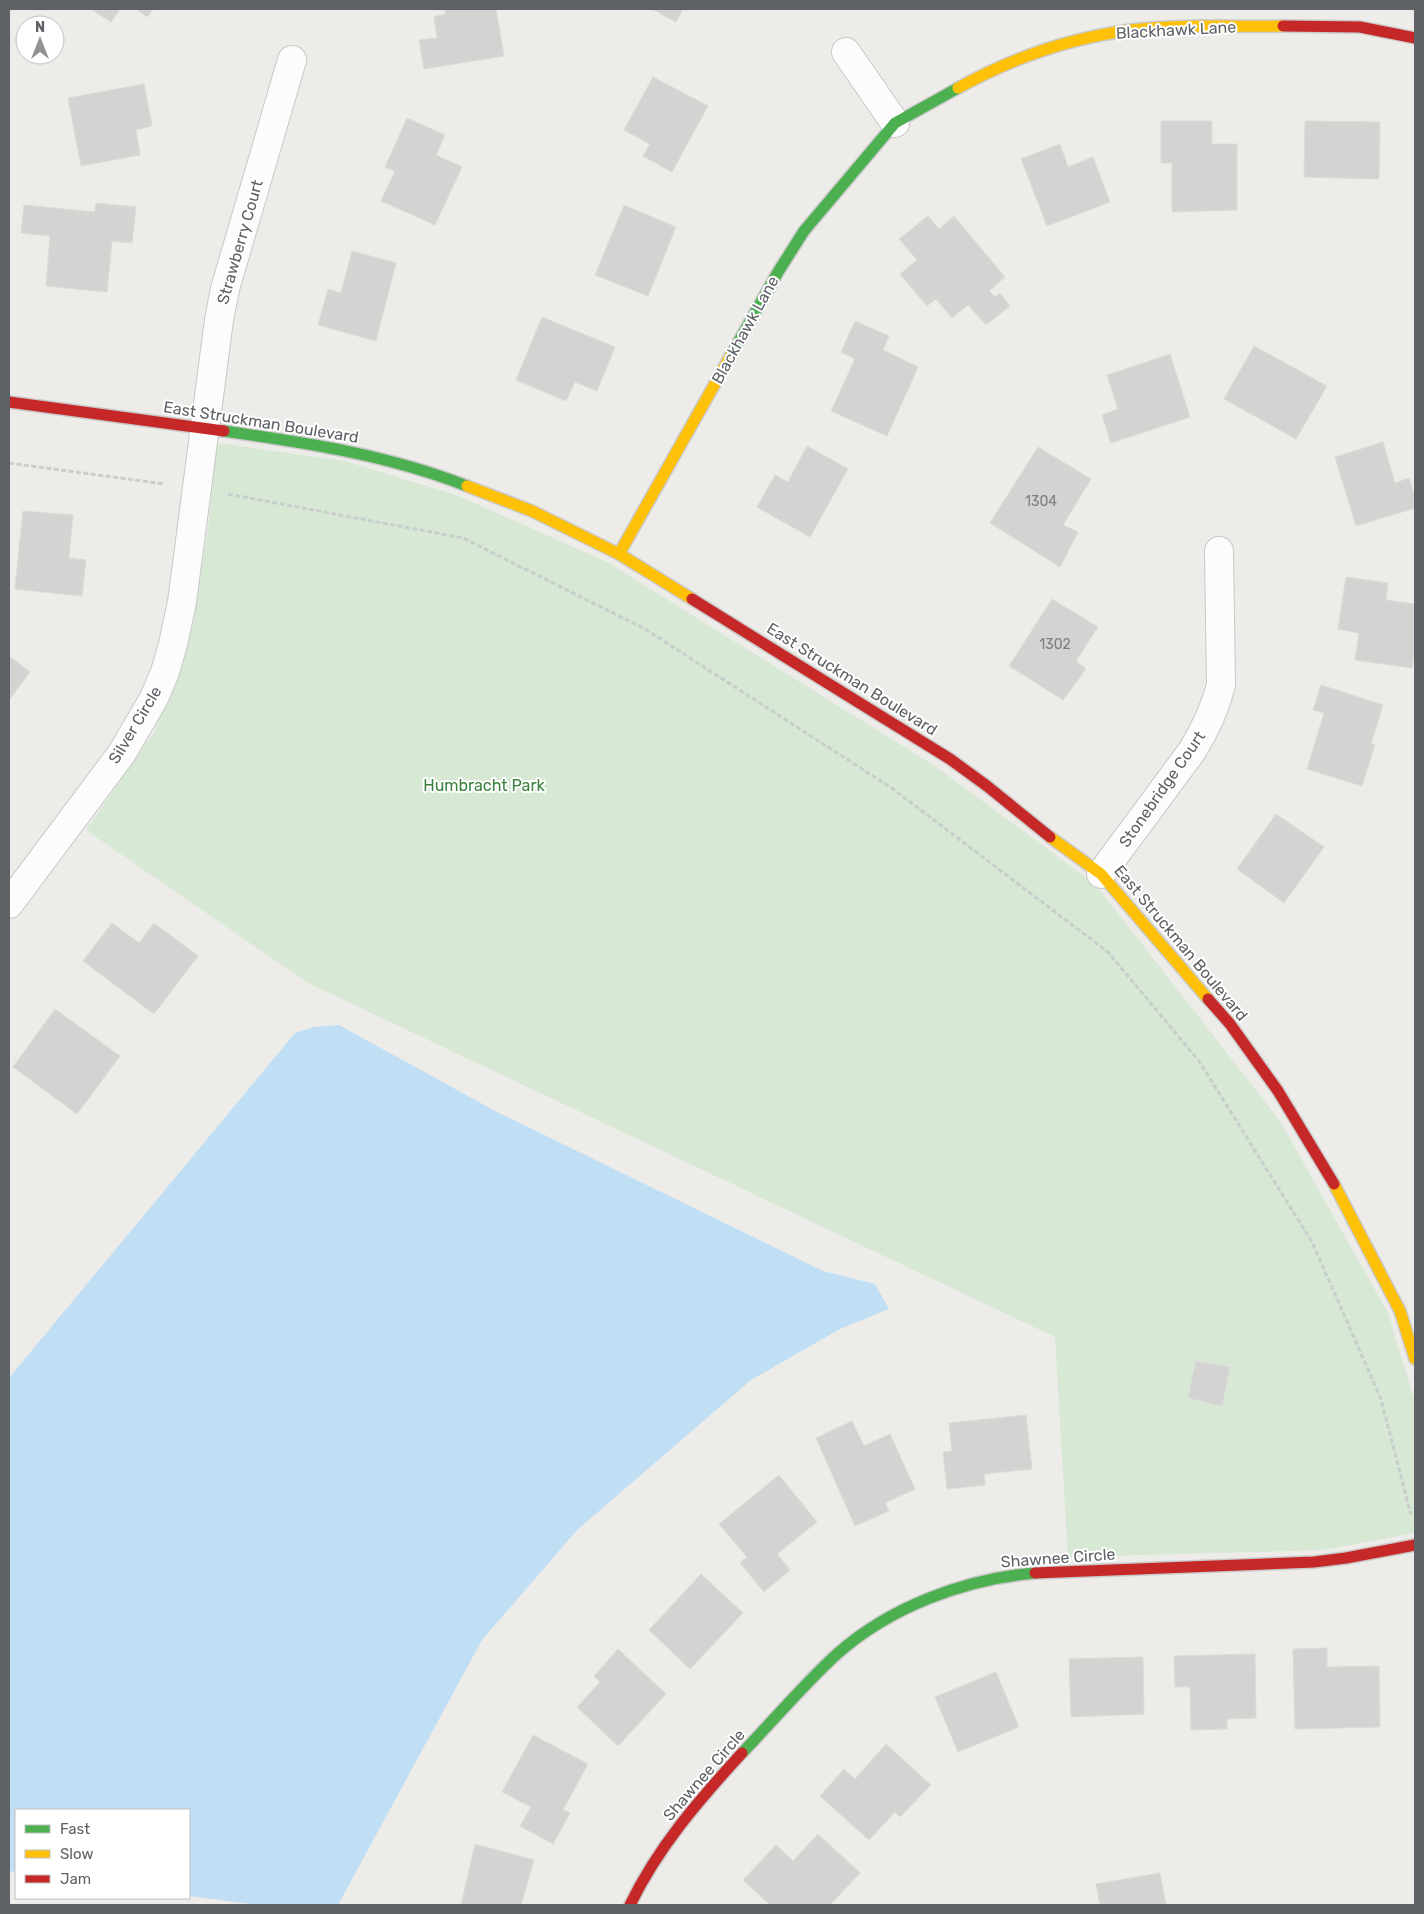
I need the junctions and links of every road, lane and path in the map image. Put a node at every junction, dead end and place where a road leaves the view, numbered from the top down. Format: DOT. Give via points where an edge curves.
graph roads {
  1 [pos="1415,38"];
  2 [pos="846,52"];
  3 [pos="292,60"];
  4 [pos="895,123"];
  5 [pos="9,402"];
  6 [pos="204,428"];
  7 [pos="9,463"];
  8 [pos="196,488"];
  9 [pos="1219,551"];
  10 [pos="619,554"];
  11 [pos="1101,874"];
  12 [pos="9,904"];
  13 [pos="1408,1308"];
  14 [pos="1415,1359"];
  15 [pos="1413,1520"];
  16 [pos="1415,1545"];
  17 [pos="630,1905"];
  1 -- 4 [label="street, Blackhawk Lane" via="1360,27 1332,26 1132,30 1059,45 1014,60"];
  2 -- 4 [label="street"];
  3 -- 6 [label="street, Strawberry Court" via="225,289"];
  4 -- 10 [label="street, Blackhawk Lane" via="804,231"];
  5 -- 6 [label="street, East Struckman Boulevard"];
  6 -- 8 [label="street, Silver Circle"];
  6 -- 10 [label="street, East Struckman Boulevard" via="360,453 450,479 532,511"];
  7 -- 8 [label="path"];
  8 -- 12 [label="street, Silver Circle" via="174,644 154,698 122,753"];
  8 -- 15 [label="path" via="463,538 645,629 893,789 1108,952 1199,1061 1312,1242 1381,1399"];
  9 -- 11 [label="street, Stonebridge Court" via="1221,685 1216,703 1192,751"];
  10 -- 11 [label="street, East Struckman Boulevard" via="950,758"];
  11 -- 13 [label="street, East Struckman Boulevard" via="1230,1024 1278,1090"];
  13 -- 14 [label="street, East Struckman Boulevard"];
  16 -- 17 [label="street, Shawnee Circle" via="1314,1562 1033,1573 958,1587 919,1602 886,1620 832,1658 707,1791 652,1862"];
}
